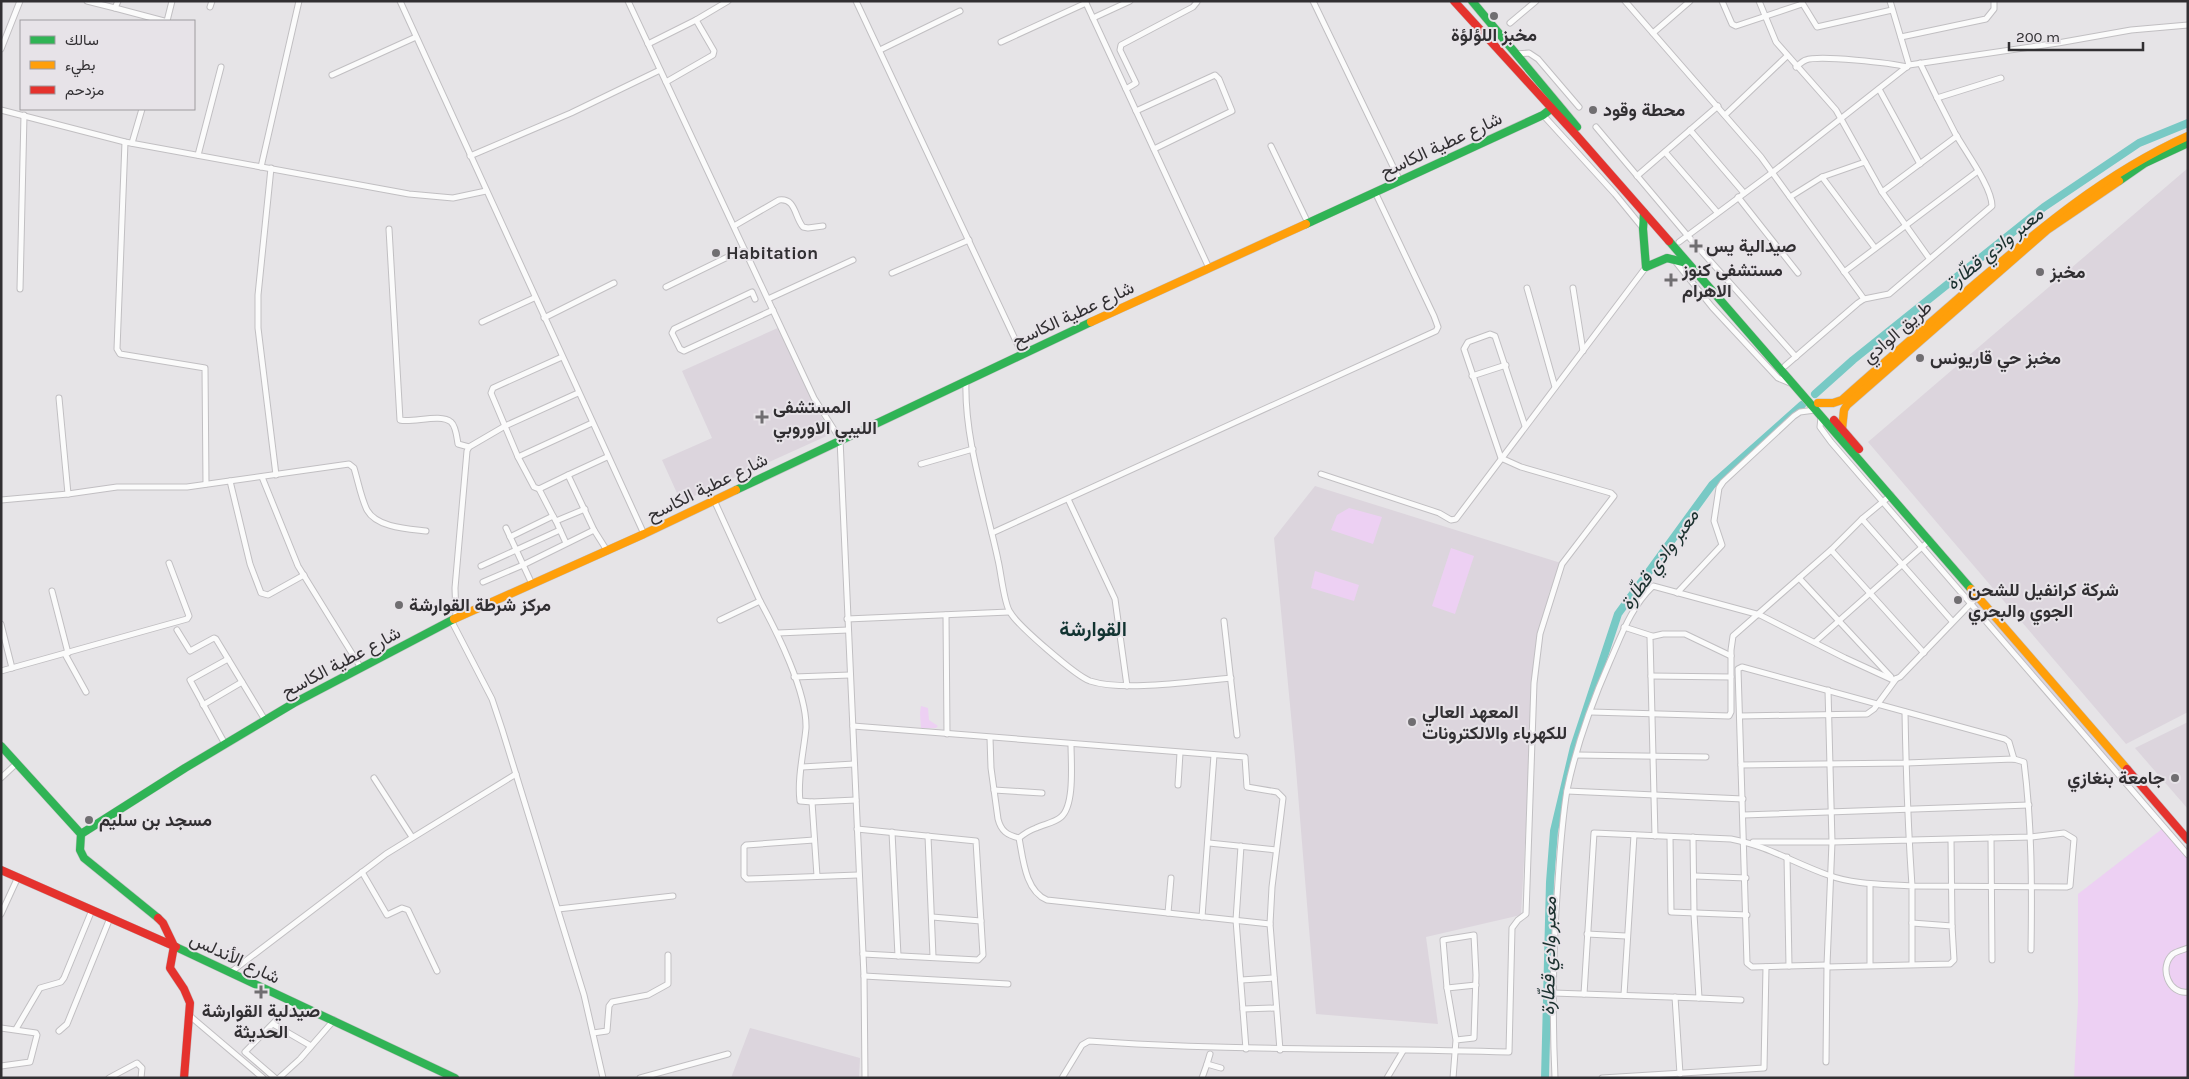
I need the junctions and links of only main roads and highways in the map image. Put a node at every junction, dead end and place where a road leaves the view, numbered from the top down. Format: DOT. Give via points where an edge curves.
graph roads {
  1 [pos="1454,1"];
  2 [pos="1472,1"];
  3 [pos="1552,108"];
  4 [pos="2188,136"];
  5 [pos="2188,144"];
  6 [pos="1644,213"];
  7 [pos="2034,237"];
  8 [pos="1688,263"];
  9 [pos="1844,402"];
  10 [pos="1818,409"];
  11 [pos="1840,433"];
  12 [pos="1,746"];
  13 [pos="2188,830"];
  14 [pos="81,834"];
  15 [pos="2188,840"];
  16 [pos="1,870"];
  17 [pos="174,946"];
  18 [pos="184,1078"];
  19 [pos="454,1078"];
  1 -- 3 [label="main road"];
  2 -- 10 [label="main road" via="1785,366"];
  3 -- 6 [label="main road"];
  3 -- 14 [label="main road, شارع عطية الكاسح" via="1544,115 1022,354 644,534 454,619 265,720"];
  4 -- 7 [label="main road, طريق الوادي" via="2140,158 2051,220"];
  5 -- 7 [label="main road, طريق الوادي" via="2145,163"];
  6 -- 8 [label="main road"];
  6 -- 8 [label="main road" via="1646,267 1666,258"];
  7 -- 9 [label="main road, طريق الوادي"];
  8 -- 10 [label="main road"];
  9 -- 10 [label="main road"];
  9 -- 11 [label="main road"];
  10 -- 11 [label="main road"];
  10 -- 11 [label="main road"];
  11 -- 13 [label="main road"];
  11 -- 15 [label="main road"];
  12 -- 14 [label="main road"];
  14 -- 17 [label="main road" via="80,850 84,858 153,913 163,923"];
  16 -- 17 [label="main road, شارع الأندلس"];
  17 -- 18 [label="main road" via="170,968 188,996 190,1016"];
  17 -- 19 [label="main road, شارع الأندلس"];
}
